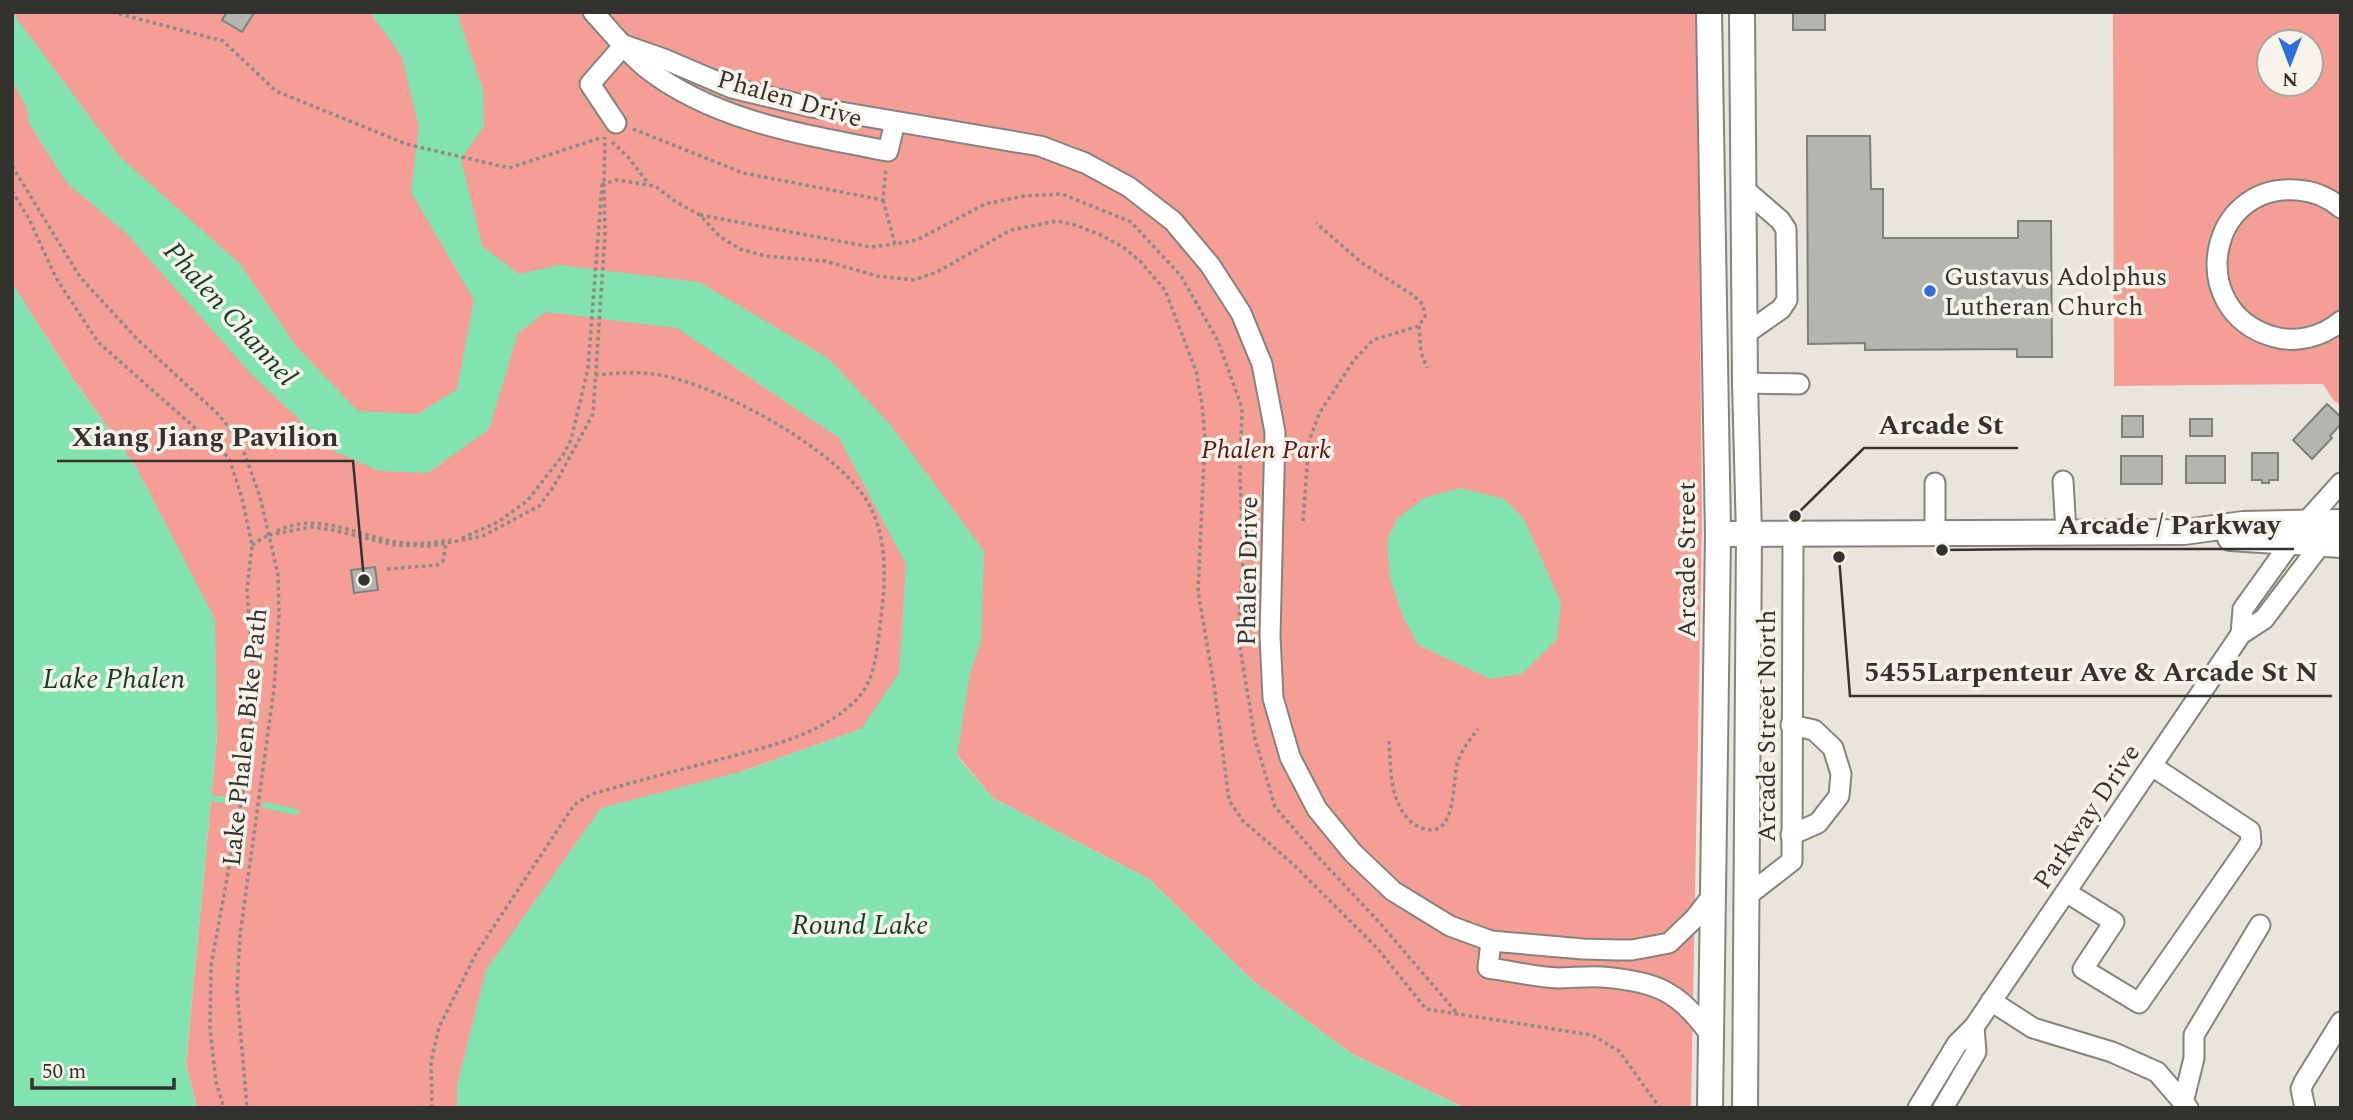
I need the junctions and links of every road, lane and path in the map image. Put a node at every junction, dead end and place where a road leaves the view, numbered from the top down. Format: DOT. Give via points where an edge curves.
graph roads {
  1 [pos="112,12"];
  2 [pos="593,12"];
  3 [pos="1709,12"];
  4 [pos="1742,12"];
  5 [pos="624,45"];
  6 [pos="895,122"];
  7 [pos="611,130"];
  8 [pos="888,151"];
  9 [pos="12,166"];
  10 [pos="604,184"];
  11 [pos="649,185"];
  12 [pos="1743,188"];
  13 [pos="12,191"];
  14 [pos="883,200"];
  15 [pos="2341,208"];
  16 [pos="700,215"];
  17 [pos="1316,223"];
  18 [pos="894,244"];
  19 [pos="2341,321"];
  20 [pos="1419,326"];
  21 [pos="1744,335"];
  22 [pos="1427,368"];
  23 [pos="596,375"];
  24 [pos="1745,383"];
  25 [pos="1798,384"];
  26 [pos="2063,481"];
  27 [pos="1935,483"];
  28 [pos="2341,483"];
  29 [pos="1694,508"];
  30 [pos="1303,521"];
  31 [pos="2336,531"];
  32 [pos="2066,532"];
  33 [pos="2298,533"];
  34 [pos="1718,534"];
  35 [pos="1749,534"];
  36 [pos="1793,534"];
  37 [pos="1936,534"];
  38 [pos="269,535"];
  39 [pos="483,536"];
  40 [pos="446,542"];
  41 [pos="252,545"];
  42 [pos="1694,549"];
  43 [pos="387,569"];
  44 [pos="2241,634"];
  45 [pos="1791,725"];
  46 [pos="1478,729"];
  47 [pos="1389,741"];
  48 [pos="2152,766"];
  49 [pos="1791,835"];
  50 [pos="2066,892"];
  51 [pos="1712,897"];
  52 [pos="1747,897"];
  53 [pos="2260,925"];
  54 [pos="1491,940"];
  55 [pos="1579,949"];
  56 [pos="1618,950"];
  57 [pos="1579,977"];
  58 [pos="1618,979"];
  59 [pos="1991,1001"];
  60 [pos="1457,1014"];
  61 [pos="2341,1022"];
  62 [pos="1974,1027"];
  63 [pos="1711,1036"];
  64 [pos="2186,1105"];
  65 [pos="224,1108"];
  66 [pos="247,1108"];
  67 [pos="432,1108"];
  68 [pos="1660,1108"];
  69 [pos="1710,1108"];
  70 [pos="1745,1108"];
  71 [pos="1918,1108"];
  72 [pos="1943,1108"];
  73 [pos="2305,1108"];
  1 -- 7 [label="path" via="223,41 276,91 406,144 509,168"];
  2 -- 5 [label="street, Phalen Drive"];
  3 -- 34 [label="main road, Arcade Street"];
  4 -- 12 [label="main road"];
  5 -- 6 [label="street, Phalen Drive" via="732,88"];
  5 -- 7 [label="street" via="590,84"];
  5 -- 8 [label="street, Phalen Drive" via="645,67 700,101 744,118"];
  6 -- 8 [label="street, Phalen Drive"];
  6 -- 54 [label="street, Phalen Drive" via="1040,146 1085,163 1129,187 1173,221 1210,265 1241,313 1262,364 1275,432 1270,625 1273,698 1290,757 1317,809 1392,891 1450,926"];
  7 -- 10 [label="path"];
  7 -- 11 [label="path"];
  7 -- 14 [label="path" via="675,144 743,173"];
  8 -- 14 [label="path"];
  9 -- 38 [label="path, Lake Phalen Bike Path" via="80,277 240,441 254,474"];
  10 -- 11 [label="path" via="617,180"];
  10 -- 23 [label="path"];
  10 -- 39 [label="path" via="589,353 578,415 563,456 527,501"];
  11 -- 16 [label="path"];
  12 -- 21 [label="main road"];
  12 -- 21 [label="street" via="1786,229 1787,300"];
  13 -- 41 [label="path" via="56,278 98,342 229,458"];
  14 -- 18 [label="path"];
  15 -- 19 [label="street" via="2310,191 2263,194 2243,206 2227,225 2218,246 2216,270 2221,293 2235,315 2256,331 2281,339 2307,338"];
  16 -- 18 [label="path" via="871,247"];
  16 -- 60 [label="path" via="740,250 825,261 877,276 914,280 1011,230 1057,221 1101,235 1140,261 1165,290 1196,372 1202,404 1205,438 1198,592 1229,800 1242,820 1377,948 1426,1009"];
  17 -- 20 [label="path" via="1362,263 1423,305 1425,316"];
  18 -- 60 [label="path" via="916,240 985,204 1062,194 1131,222 1181,276 1218,341 1242,408 1243,559 1238,635 1255,739 1275,807"];
  20 -- 22 [label="path"];
  20 -- 30 [label="path" via="1373,340 1318,414 1309,441"];
  21 -- 24 [label="main road"];
  23 -- 39 [label="path" via="593,414 554,486 539,506"];
  23 -- 67 [label="path" via="662,375 697,387 770,421 845,472 867,500 884,552 881,612 869,685 836,716 809,732 764,749 592,793 574,805 477,952 439,1027 431,1062"];
  24 -- 25 [label="street"];
  24 -- 35 [label="main road"];
  26 -- 32 [label="street"];
  27 -- 37 [label="street"];
  28 -- 33 [label="street, Parkway Drive"];
  29 -- 42 [label="path"];
  31 -- 33 [label="main road"];
  31 -- 44 [label="street, Parkway Drive" via="2264,619"];
  32 -- 33 [label="main road" via="2184,532 2244,524"];
  32 -- 37 [label="main road"];
  33 -- 44 [label="street, Parkway Drive" via="2243,609"];
  34 -- 35 [label="main road"];
  34 -- 51 [label="main road, Arcade Street"];
  35 -- 36 [label="main road"];
  35 -- 52 [label="main road"];
  36 -- 37 [label="main road"];
  36 -- 45 [label="street, Arcade Street North"];
  38 -- 40 [label="path" via="311,527 394,545"];
  38 -- 41 [label="path"];
  38 -- 66 [label="path, Lake Phalen Bike Path" via="278,575 274,689 240,936 237,991"];
  39 -- 40 [label="path"];
  40 -- 43 [label="path" via="443,561 436,565"];
  41 -- 65 [label="path" via="247,590 254,683 248,763 211,966 210,1029 216,1083"];
  44 -- 48 [label="street, Parkway Drive"];
  45 -- 49 [label="street, Arcade Street North"];
  45 -- 49 [label="street" via="1814,730 1833,748 1841,774 1839,796 1818,823"];
  46 -- 47 [label="path" via="1457,763 1451,809 1438,830 1412,823 1402,809 1392,787"];
  48 -- 50 [label="street, Parkway Drive"];
  48 -- 50 [label="street" via="2250,831 2251,842 2139,1003 2083,969 2113,922"];
  49 -- 52 [label="street, Arcade Street North" via="1792,861"];
  50 -- 59 [label="street, Parkway Drive"];
  51 -- 56 [label="street, Phalen Drive" via="1669,943"];
  51 -- 63 [label="main road, Arcade Street"];
  52 -- 70 [label="main road"];
  53 -- 64 [label="street" via="2194,1035"];
  54 -- 55 [label="street, Phalen Drive"];
  54 -- 57 [label="street" via="1488,968"];
  55 -- 56 [label="street, Phalen Drive"];
  55 -- 57 [label="street"];
  56 -- 58 [label="street"];
  57 -- 58 [label="street"];
  58 -- 63 [label="street" via="1677,996"];
  59 -- 62 [label="street, Parkway Drive"];
  59 -- 64 [label="street" via="2033,1028 2112,1052 2157,1072"];
  60 -- 68 [label="path" via="1592,1035 1619,1051"];
  61 -- 73 [label="street" via="2301,1089"];
  62 -- 71 [label="street, Parkway Drive"];
  62 -- 72 [label="street, Parkway Drive" via="1976,1052"];
  63 -- 69 [label="main road, Arcade Street"];
}
